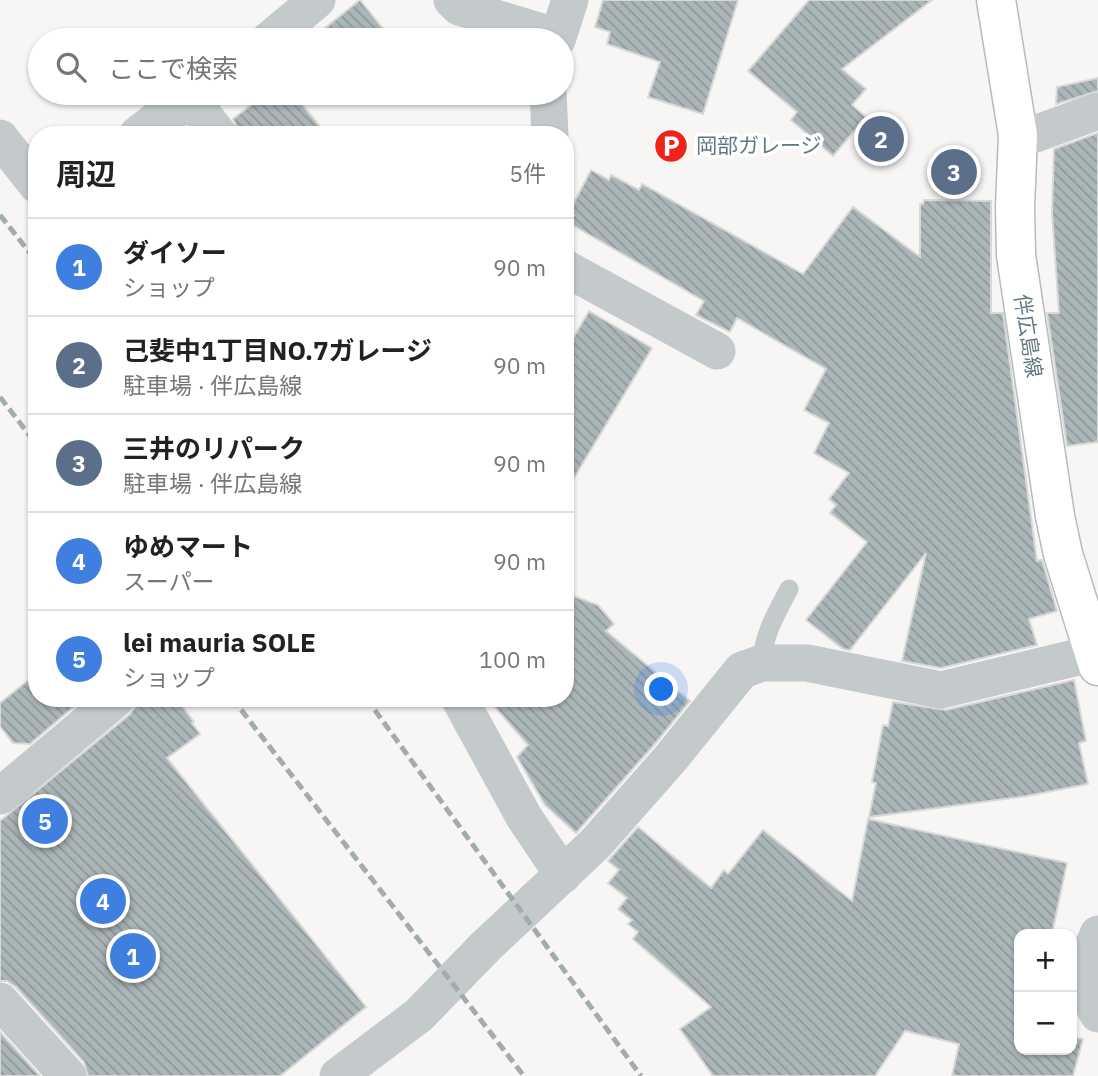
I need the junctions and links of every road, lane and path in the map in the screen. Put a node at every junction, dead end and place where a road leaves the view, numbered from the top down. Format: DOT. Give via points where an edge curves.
graph roads {
  1 [pos="317,0"];
  2 [pos="452,0"];
  3 [pos="570,0"];
  4 [pos="996,0"];
  5 [pos="283,28"];
  6 [pos="524,28"];
  7 [pos="561,28"];
  8 [pos="184,105"];
  9 [pos="204,105"];
  10 [pos="549,105"];
  11 [pos="1098,111"];
  12 [pos="148,126"];
  13 [pos="214,126"];
  14 [pos="550,126"];
  15 [pos="1018,135"];
  16 [pos="0,138"];
  17 [pos="28,174"];
  18 [pos="574,273"];
  19 [pos="717,351"];
  20 [pos="789,589"];
  21 [pos="1097,660"];
  22 [pos="762,663"];
  23 [pos="105,707"];
  24 [pos="464,707"];
  25 [pos="6,777"];
  26 [pos="563,875"];
  27 [pos="1098,934"];
  28 [pos="0,1001"];
  29 [pos="1098,1014"];
  30 [pos="68,1076"];
  31 [pos="338,1076"];
  1 -- 5 [label="street"];
  2 -- 6 [label="street" via="459,7"];
  3 -- 7 [label="street"];
  4 -- 15 [label="main road, 伴広島線"];
  8 -- 12 [label="street"];
  9 -- 13 [label="street"];
  10 -- 14 [label="street"];
  11 -- 15 [label="street" via="1035,134"];
  15 -- 21 [label="main road, 伴広島線" via="1016,255 1055,516"];
  16 -- 17 [label="street"];
  18 -- 19 [label="street"];
  20 -- 22 [label="lane" via="768,629"];
  21 -- 22 [label="street" via="941,690 807,663"];
  22 -- 26 [label="street" via="741,670 670,759"];
  23 -- 25 [label="street"];
  24 -- 26 [label="street" via="524,817"];
  26 -- 31 [label="street" via="419,1015"];
  27 -- 29 [label="street" via="1088,961 1087,984"];
  28 -- 30 [label="street"];
}
